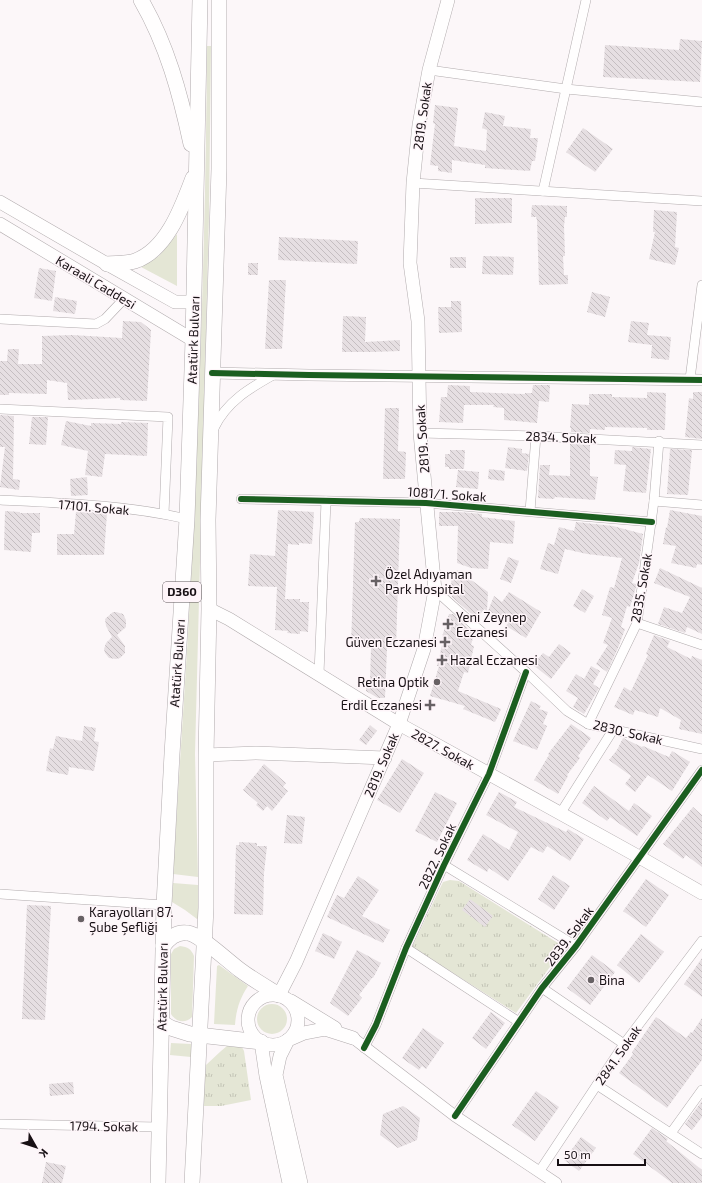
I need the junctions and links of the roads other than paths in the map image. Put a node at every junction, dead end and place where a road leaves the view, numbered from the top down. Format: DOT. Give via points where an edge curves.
graph roads {
  1 [pos="141,0"];
  2 [pos="200,0"];
  3 [pos="219,0"];
  4 [pos="448,0"];
  5 [pos="586,0"];
  6 [pos="429,70"];
  7 [pos="566,89"];
  8 [pos="702,102"];
  9 [pos="197,169"];
  10 [pos="413,183"];
  11 [pos="543,191"];
  12 [pos="702,201"];
  13 [pos="0,202"];
  14 [pos="0,224"];
  15 [pos="107,264"];
  16 [pos="702,285"];
  17 [pos="124,299"];
  18 [pos="194,302"];
  19 [pos="0,318"];
  20 [pos="193,340"];
  21 [pos="212,373"];
  22 [pos="276,374"];
  23 [pos="418,376"];
  24 [pos="690,379"];
  25 [pos="702,380"];
  26 [pos="0,410"];
  27 [pos="420,433"];
  28 [pos="210,434"];
  29 [pos="536,436"];
  30 [pos="659,442"];
  31 [pos="702,444"];
  32 [pos="241,499"];
  33 [pos="0,500"];
  34 [pos="326,501"];
  35 [pos="654,501"];
  36 [pos="426,503"];
  37 [pos="702,505"];
  38 [pos="530,511"];
  39 [pos="164,514"];
  40 [pos="187,519"];
  41 [pos="652,522"];
  42 [pos="435,590"];
  43 [pos="209,609"];
  44 [pos="637,623"];
  45 [pos="702,645"];
  46 [pos="526,672"];
  47 [pos="319,674"];
  48 [pos="399,724"];
  49 [pos="588,724"];
  50 [pos="613,730"];
  51 [pos="702,749"];
  52 [pos="206,755"];
  53 [pos="385,758"];
  54 [pos="702,770"];
  55 [pos="489,774"];
  56 [pos="560,814"];
  57 [pos="641,858"];
  58 [pos="444,865"];
  59 [pos="702,893"];
  60 [pos="0,894"];
  61 [pos="164,905"];
  62 [pos="702,941"];
  63 [pos="204,943"];
  64 [pos="163,946"];
  65 [pos="576,946"];
  66 [pos="406,948"];
  67 [pos="699,951"];
  68 [pos="542,988"];
  69 [pos="282,996"];
  70 [pos="161,1022"];
  71 [pos="520,1022"];
  72 [pos="200,1035"];
  73 [pos="353,1038"];
  74 [pos="288,1040"];
  75 [pos="261,1042"];
  76 [pos="624,1044"];
  77 [pos="364,1048"];
  78 [pos="597,1085"];
  79 [pos="702,1090"];
  80 [pos="455,1116"];
  81 [pos="0,1124"];
  82 [pos="159,1127"];
  83 [pos="671,1133"];
  84 [pos="702,1154"];
  85 [pos="539,1172"];
  86 [pos="158,1183"];
  87 [pos="192,1183"];
  88 [pos="289,1183"];
  89 [pos="301,1183"];
  90 [pos="554,1183"];
  1 -- 9 [label="highway" via="171,65"];
  2 -- 9 [label="highway, Atatürk Bulvarı / D360"];
  3 -- 21 [label="highway, Atatürk Bulvarı / D360" via="219,170"];
  4 -- 6 [label="main road, 2819. Sokak"];
  5 -- 7 [label="street"];
  6 -- 7 [label="street"];
  6 -- 10 [label="main road, 2819. Sokak" via="419,125"];
  7 -- 8 [label="street"];
  7 -- 11 [label="street"];
  9 -- 15 [label="highway" via="177,219 156,247 138,260"];
  9 -- 18 [label="highway, Atatürk Bulvarı / D360"];
  10 -- 11 [label="street"];
  10 -- 23 [label="main road, 2819. Sokak" via="410,263 418,321"];
  11 -- 12 [label="street"];
  13 -- 15 [label="main road, Karaali Caddesi"];
  14 -- 17 [label="main road, Karaali Caddesi"];
  15 -- 18 [label="main road, Karaali Caddesi" via="175,302"];
  16 -- 24 [label="street"];
  17 -- 19 [label="street" via="105,319 96,324"];
  17 -- 20 [label="main road, Karaali Caddesi"];
  18 -- 20 [label="highway, Atatürk Bulvarı / D360"];
  20 -- 40 [label="highway, Atatürk Bulvarı / D360"];
  21 -- 22 [label="street"];
  21 -- 28 [label="highway, Atatürk Bulvarı / D360"];
  22 -- 23 [label="street"];
  22 -- 28 [label="street" via="253,386 236,399 220,416"];
  23 -- 24 [label="street"];
  23 -- 27 [label="main road, 2819. Sokak"];
  24 -- 25 [label="street"];
  26 -- 39 [label="street" via="168,417"];
  27 -- 29 [label="street, 2834. Sokak"];
  27 -- 36 [label="main road, 2819. Sokak"];
  28 -- 43 [label="highway, Atatürk Bulvarı / D360"];
  29 -- 30 [label="street, 2834. Sokak"];
  29 -- 38 [label="street"];
  30 -- 31 [label="street, 2834. Sokak"];
  30 -- 35 [label="street, 2835. Sokak"];
  32 -- 34 [label="street, 1081/1. Sokak"];
  33 -- 39 [label="street, 17101. Sokak" via="96,506"];
  34 -- 36 [label="street, 1081/1. Sokak"];
  34 -- 47 [label="street"];
  35 -- 37 [label="street"];
  35 -- 41 [label="street, 2835. Sokak"];
  36 -- 38 [label="street, 1081/1. Sokak"];
  36 -- 42 [label="main road, 2819. Sokak"];
  38 -- 41 [label="street, 1081/1. Sokak"];
  39 -- 40 [label="street, 17101. Sokak"];
  40 -- 61 [label="highway, Atatürk Bulvarı / D360"];
  41 -- 44 [label="street, 2835. Sokak"];
  42 -- 46 [label="street, 2830. Sokak"];
  42 -- 48 [label="main road, 2819. Sokak" via="424,649"];
  43 -- 47 [label="main road, 2827. Sokak"];
  43 -- 52 [label="highway, Atatürk Bulvarı / D360"];
  44 -- 45 [label="street"];
  44 -- 49 [label="street, 2835. Sokak"];
  46 -- 49 [label="street, 2830. Sokak" via="567,711"];
  46 -- 55 [label="street, 2822. Sokak"];
  47 -- 48 [label="main road, 2827. Sokak"];
  48 -- 53 [label="main road, 2819. Sokak"];
  48 -- 55 [label="main road, 2827. Sokak"];
  49 -- 50 [label="street, 2830. Sokak"];
  50 -- 51 [label="street, 2830. Sokak"];
  50 -- 56 [label="street"];
  52 -- 53 [label="main road" via="256,752"];
  52 -- 63 [label="highway, Atatürk Bulvarı / D360"];
  53 -- 69 [label="main road, 2819. Sokak"];
  54 -- 57 [label="street, 2839. Sokak"];
  55 -- 56 [label="main road, 2827. Sokak"];
  55 -- 58 [label="street, 2822. Sokak"];
  56 -- 57 [label="main road, 2827. Sokak"];
  57 -- 59 [label="main road, 2827. Sokak"];
  57 -- 65 [label="street, 2839. Sokak"];
  58 -- 65 [label="street"];
  58 -- 66 [label="street, 2822. Sokak"];
  60 -- 61 [label="street"];
  61 -- 64 [label="highway, Atatürk Bulvarı / D360"];
  62 -- 67 [label="street, 2841. Sokak"];
  63 -- 64 [label="highway" via="188,932 178,933 169,938"];
  63 -- 69 [label="highway" via="240,971"];
  63 -- 72 [label="highway, Atatürk Bulvarı / D360"];
  64 -- 70 [label="highway, Atatürk Bulvarı / D360"];
  65 -- 68 [label="street, 2839. Sokak"];
  66 -- 71 [label="street"];
  66 -- 77 [label="street, 2822. Sokak" via="376,1025"];
  67 -- 76 [label="street, 2841. Sokak"];
  68 -- 71 [label="street, 2839. Sokak"];
  68 -- 76 [label="street"];
  69 -- 73 [label="main road"];
  69 -- 74 [label="main road" via="293,1005 298,1014 295,1032"];
  69 -- 75 [label="main road" via="269,994 260,997 249,1011 249,1029"];
  70 -- 72 [label="highway" via="180,1032"];
  70 -- 82 [label="highway, Atatürk Bulvarı / D360"];
  71 -- 80 [label="street, 2839. Sokak"];
  72 -- 75 [label="highway"];
  72 -- 87 [label="highway, Atatürk Bulvarı / D360"];
  73 -- 74 [label="main road" via="325,1029"];
  73 -- 77 [label="street"];
  74 -- 75 [label="main road" via="275,1045"];
  74 -- 89 [label="main road" via="281,1053 276,1075"];
  75 -- 88 [label="main road"];
  76 -- 78 [label="street, 2841. Sokak"];
  77 -- 80 [label="street"];
  78 -- 83 [label="street"];
  78 -- 85 [label="street, 2841. Sokak"];
  79 -- 83 [label="street"];
  80 -- 85 [label="street"];
  81 -- 82 [label="street, 1794. Sokak"];
  82 -- 86 [label="highway, Atatürk Bulvarı / D360"];
  83 -- 84 [label="street"];
  85 -- 90 [label="street"];
}
